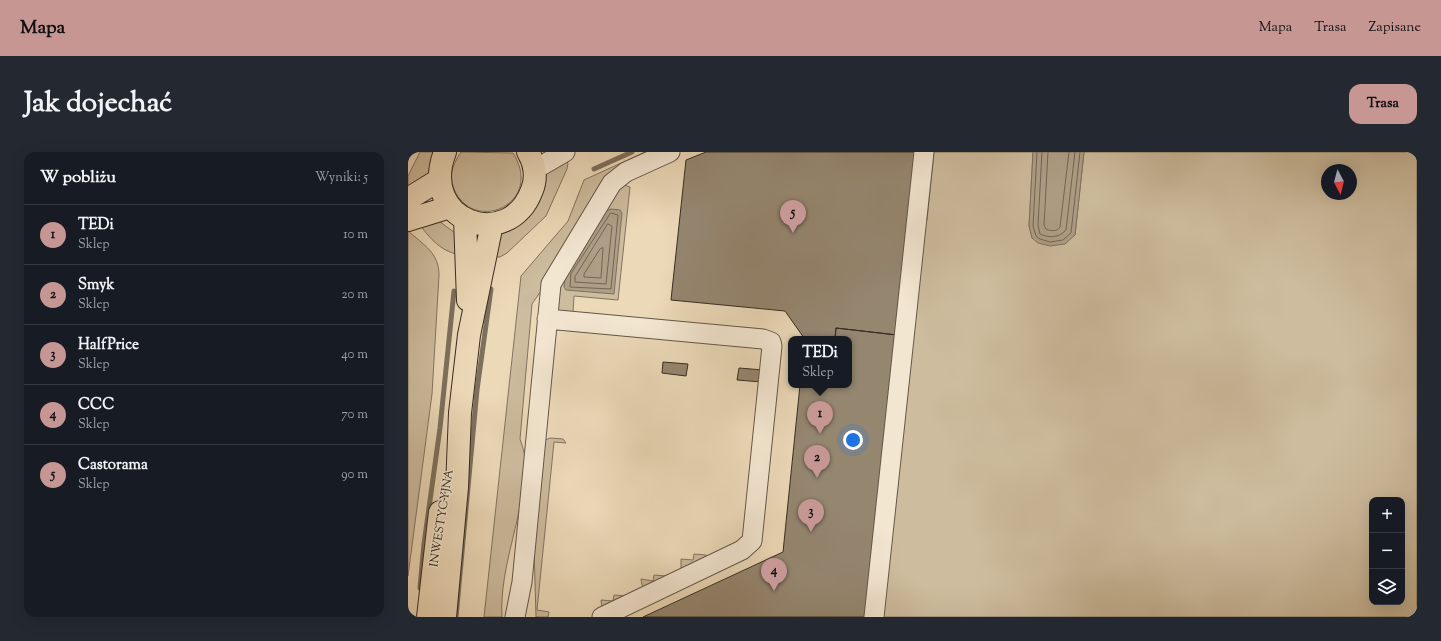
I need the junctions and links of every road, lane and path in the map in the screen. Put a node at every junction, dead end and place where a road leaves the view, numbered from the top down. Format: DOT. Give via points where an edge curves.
graph roads {
  1 [pos="445,152"];
  2 [pos="565,152"];
  3 [pos="670,152"];
  4 [pos="924,152"];
  5 [pos="531,161"];
  6 [pos="439,180"];
  7 [pos="408,199"];
  8 [pos="458,213"];
  9 [pos="408,220"];
  10 [pos="492,224"];
  11 [pos="547,319"];
  12 [pos="469,335"];
  13 [pos="459,419"];
  14 [pos="522,582"];
  15 [pos="428,617"];
  16 [pos="445,617"];
  17 [pos="515,617"];
  18 [pos="528,617"];
  19 [pos="602,617"];
  20 [pos="874,617"];
  1 -- 6 [label="main road"];
  2 -- 5 [label="street"];
  3 -- 11 [label="street" via="626,172 612,183 555,274 551,284"];
  4 -- 20 [label="street"];
  5 -- 10 [label="main road" via="534,185 529,200 520,211 507,220"];
  6 -- 7 [label="main road"];
  6 -- 8 [label="main road" via="442,195"];
  8 -- 9 [label="main road"];
  8 -- 10 [label="main road" via="478,224"];
  8 -- 12 [label="main road, INWESTYCYJNA"];
  10 -- 12 [label="main road, INWESTYCYJNA"];
  11 -- 14 [label="street"];
  11 -- 19 [label="street" via="763,339 772,346 752,541 742,550"];
  12 -- 13 [label="main road, INWESTYCYJNA"];
  13 -- 15 [label="main road, INWESTYCYJNA" via="443,495"];
  13 -- 16 [label="main road, INWESTYCYJNA" via="457,487"];
  14 -- 17 [label="street"];
  14 -- 18 [label="street"];
}
